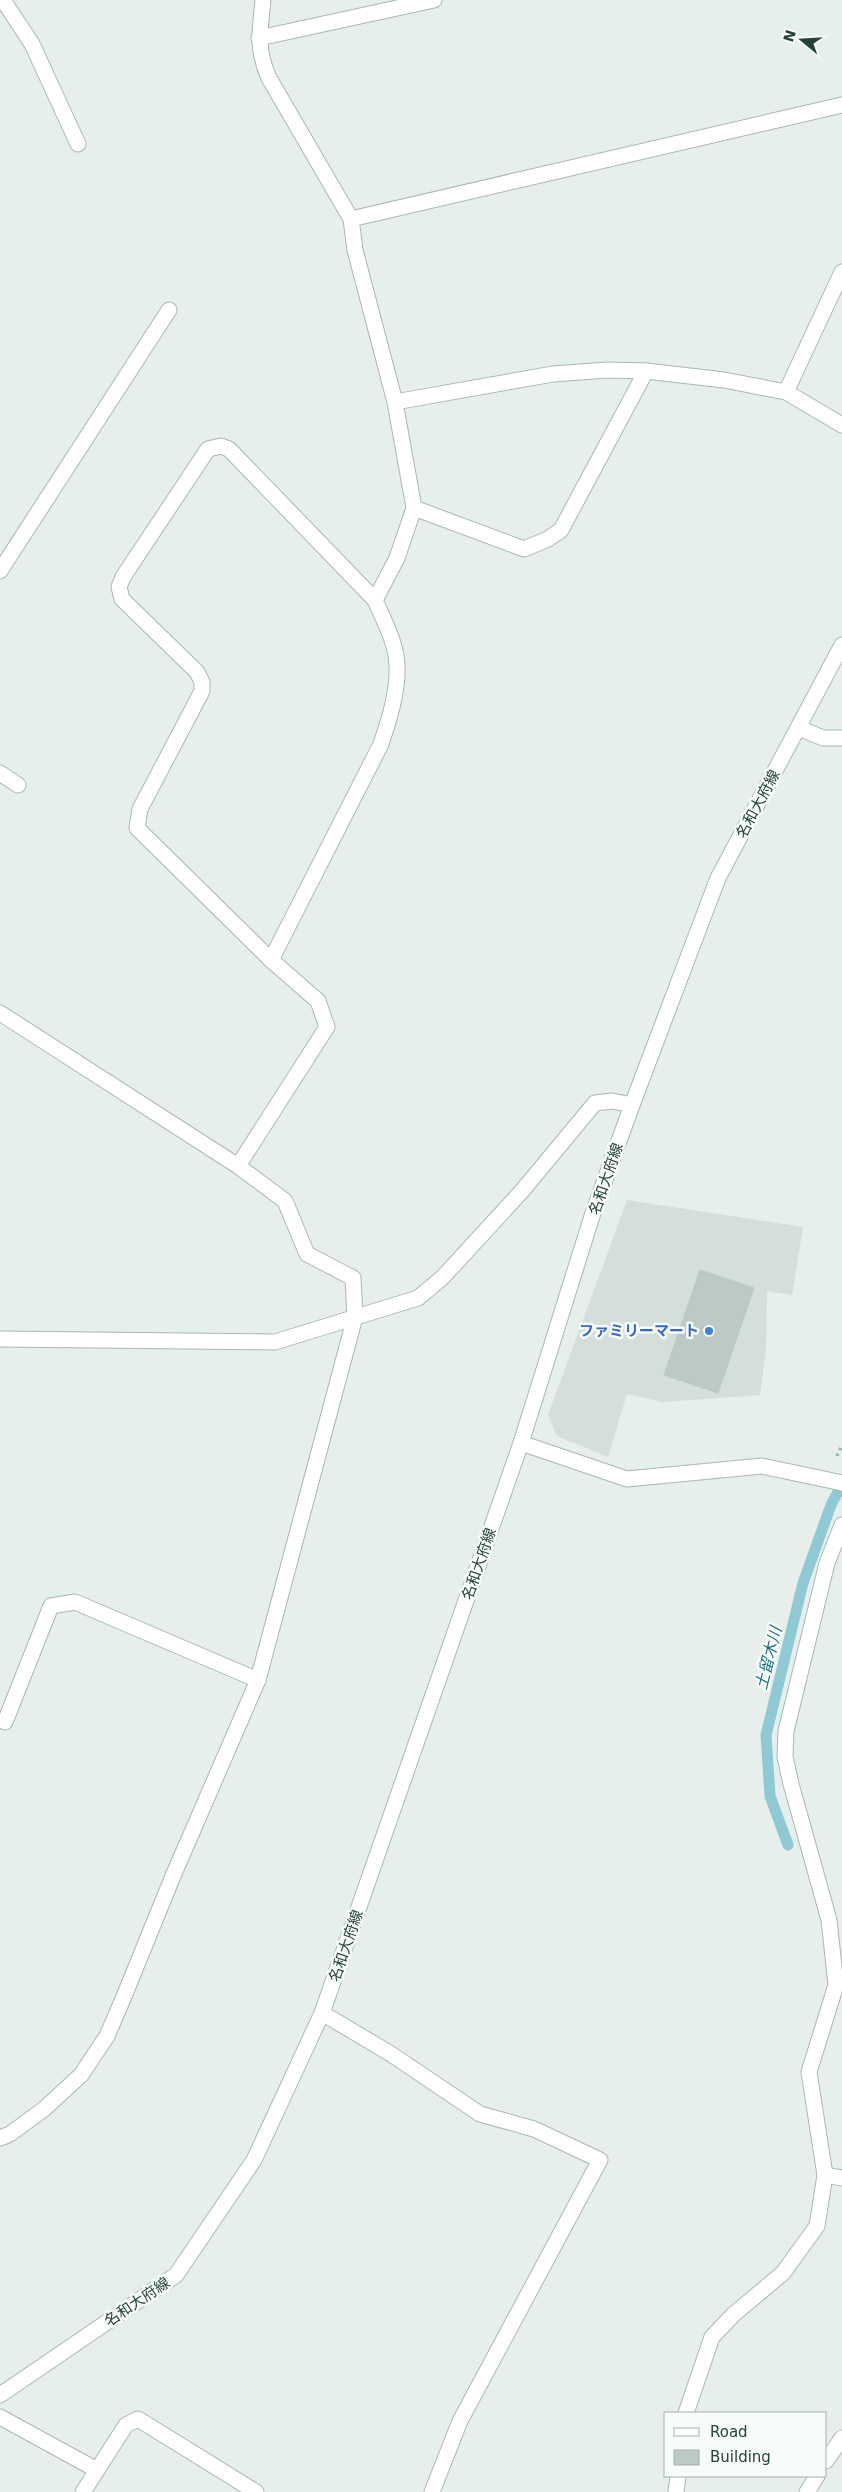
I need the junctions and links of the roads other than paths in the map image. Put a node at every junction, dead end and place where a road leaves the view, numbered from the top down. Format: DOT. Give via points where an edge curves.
graph roads {
  1 [pos="3,0"];
  2 [pos="264,0"];
  3 [pos="434,0"];
  4 [pos="259,38"];
  5 [pos="842,105"];
  6 [pos="78,144"];
  7 [pos="351,218"];
  8 [pos="842,272"];
  9 [pos="169,310"];
  10 [pos="646,371"];
  11 [pos="786,392"];
  12 [pos="395,402"];
  13 [pos="842,425"];
  14 [pos="414,508"];
  15 [pos="0,571"];
  16 [pos="375,600"];
  17 [pos="842,645"];
  18 [pos="799,728"];
  19 [pos="842,738"];
  20 [pos="0,773"];
  21 [pos="18,785"];
  22 [pos="271,960"];
  23 [pos="0,1013"];
  24 [pos="632,1105"];
  25 [pos="238,1166"];
  26 [pos="355,1317"];
  27 [pos="0,1339"];
  28 [pos="521,1443"];
  29 [pos="835,1481"];
  30 [pos="842,1524"];
  31 [pos="258,1680"];
  32 [pos="5,1722"];
  33 [pos="322,2013"];
  34 [pos="0,2138"];
  35 [pos="825,2175"];
  36 [pos="842,2178"];
  37 [pos="0,2395"];
  38 [pos="686,2412"];
  39 [pos="0,2417"];
  40 [pos="842,2438"];
  41 [pos="827,2460"];
  42 [pos="97,2470"];
  43 [pos="678,2477"];
  44 [pos="816,2477"];
  45 [pos="83,2492"];
  46 [pos="256,2492"];
  47 [pos="432,2492"];
  48 [pos="676,2492"];
  49 [pos="807,2492"];
  1 -- 6 [label="street" via="32,44"];
  2 -- 4 [label="street"];
  3 -- 4 [label="street"];
  4 -- 7 [label="street" via="261,59 269,78"];
  5 -- 7 [label="street"];
  7 -- 12 [label="street" via="355,250"];
  8 -- 11 [label="street"];
  9 -- 15 [label="street"];
  10 -- 11 [label="street" via="724,380"];
  10 -- 12 [label="street" via="554,374"];
  10 -- 14 [label="street" via="561,530 548,538 524,549"];
  11 -- 13 [label="street"];
  12 -- 14 [label="street"];
  14 -- 16 [label="street" via="397,558"];
  16 -- 22 [label="street" via="390,634 397,666 390,719 382,744"];
  16 -- 22 [label="street" via="229,449 221,446 208,449 118,587 122,599 197,672 202,682 202,691 140,809 137,828"];
  17 -- 18 [label="street, 名和大府線"];
  18 -- 19 [label="street" via="823,738"];
  18 -- 24 [label="street, 名和大府線" via="718,878"];
  20 -- 21 [label="street"];
  22 -- 25 [label="street" via="318,1001 327,1027"];
  23 -- 25 [label="street"];
  24 -- 26 [label="street" via="612,1101 595,1103 522,1191 442,1278 418,1298"];
  24 -- 28 [label="street, 名和大府線" via="592,1216"];
  25 -- 26 [label="street" via="285,1201 307,1254 353,1278"];
  26 -- 27 [label="street" via="275,1342"];
  26 -- 31 [label="street"];
  28 -- 29 [label="street" via="627,1479 762,1466"];
  28 -- 33 [label="street, 名和大府線"];
  30 -- 35 [label="street" via="827,1563 786,1731 785,1757 829,1920 836,1985 809,2072"];
  31 -- 32 [label="street" via="75,1602 51,1606"];
  31 -- 34 [label="street" via="172,1876 107,2036 81,2075 44,2109"];
  33 -- 37 [label="street, 名和大府線" via="254,2160 176,2275"];
  33 -- 47 [label="street" via="391,2054 480,2114 534,2129 600,2160 460,2421"];
  35 -- 36 [label="street"];
  35 -- 38 [label="street" via="817,2226 783,2273 734,2314 712,2338"];
  39 -- 42 [label="street"];
  40 -- 41 [label="street"];
  42 -- 45 [label="street"];
  42 -- 46 [label="street" via="126,2426 138,2419"];
  43 -- 48 [label="street"];
  44 -- 49 [label="street"];
}
